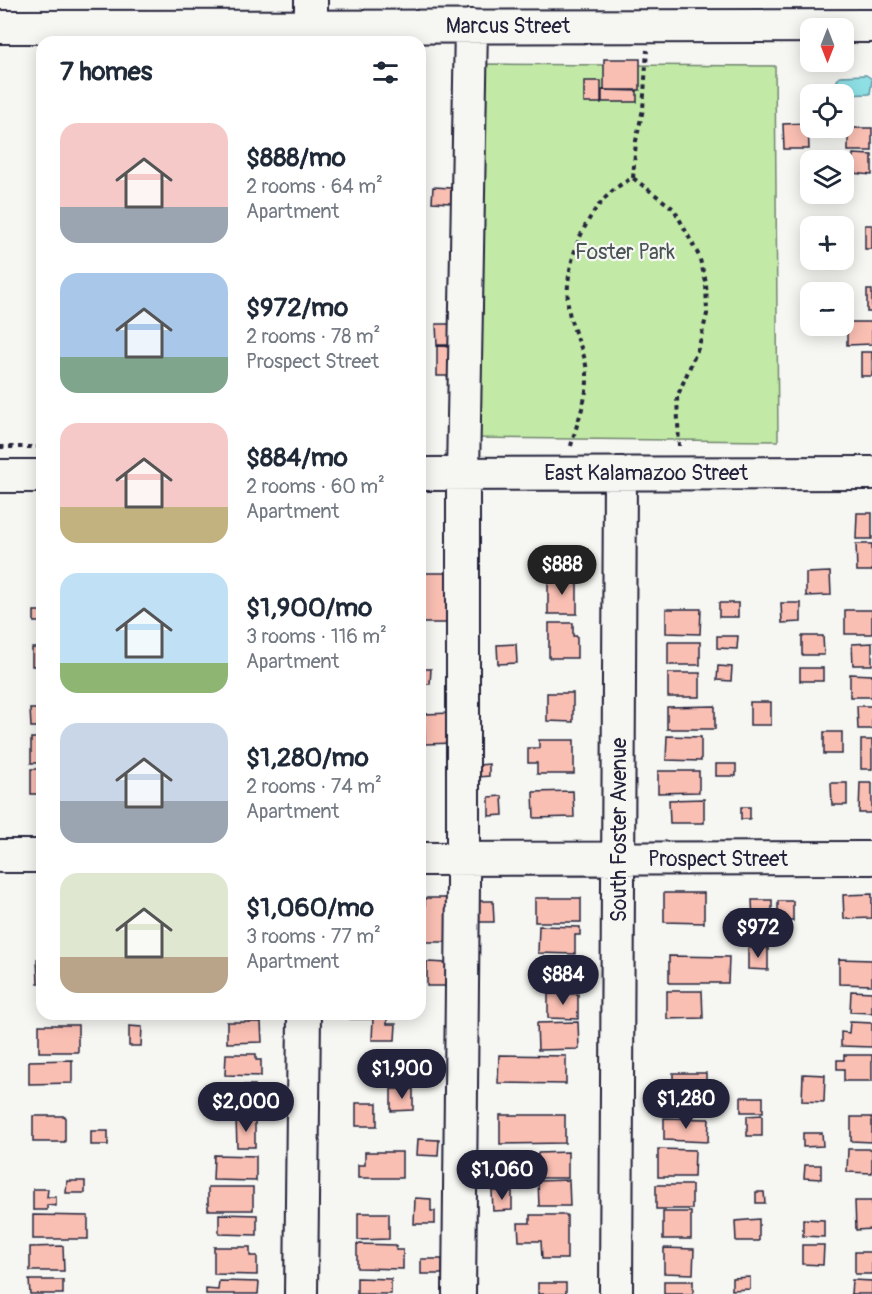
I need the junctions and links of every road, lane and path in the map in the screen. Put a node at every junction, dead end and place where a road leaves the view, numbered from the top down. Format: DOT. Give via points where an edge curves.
graph roads {
  1 [pos="630,17"];
  2 [pos="311,22"];
  3 [pos="471,26"];
  4 [pos="872,26"];
  5 [pos="0,27"];
  6 [pos="150,34"];
  7 [pos="633,178"];
  8 [pos="571,446"];
  9 [pos="679,446"];
  10 [pos="0,447"];
  11 [pos="36,447"];
  12 [pos="620,473"];
  13 [pos="872,473"];
  14 [pos="426,474"];
  15 [pos="463,474"];
  16 [pos="0,476"];
  17 [pos="36,476"];
  18 [pos="0,856"];
  19 [pos="36,856"];
  20 [pos="872,858"];
  21 [pos="426,859"];
  22 [pos="462,859"];
  23 [pos="620,859"];
  24 [pos="304,1020"];
  25 [pos="301,1294"];
  26 [pos="459,1294"];
  27 [pos="616,1294"];
  1 -- 3 [label="street, Marcus Street"];
  1 -- 4 [label="street, Marcus Street"];
  1 -- 7 [label="path" via="643,109"];
  2 -- 3 [label="street, Marcus Street"];
  2 -- 6 [label="street, Marcus Street"];
  3 -- 15 [label="street"];
  5 -- 6 [label="street, Marcus Street"];
  7 -- 8 [label="path" via="604,198 572,256 569,313 585,352 588,380"];
  7 -- 9 [label="path" via="674,209 699,256 706,282 707,314 699,346 677,397"];
  10 -- 11 [label="path"];
  12 -- 13 [label="street, East Kalamazoo Street"];
  12 -- 15 [label="street, East Kalamazoo Street"];
  12 -- 23 [label="street, South Foster Avenue"];
  14 -- 15 [label="street, East Kalamazoo Street"];
  15 -- 22 [label="street"];
  16 -- 17 [label="street"];
  18 -- 19 [label="street"];
  20 -- 23 [label="street, Prospect Street"];
  21 -- 22 [label="street, Prospect Street"];
  22 -- 23 [label="street, Prospect Street"];
  22 -- 26 [label="street"];
  23 -- 27 [label="street, South Foster Avenue"];
  24 -- 25 [label="street"];
}
